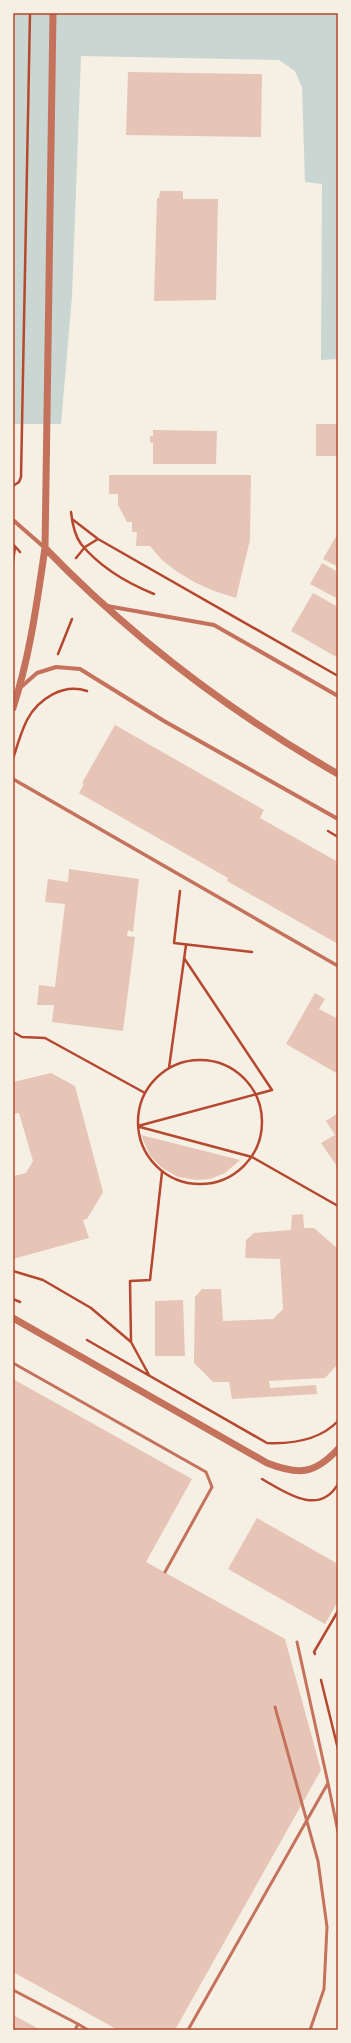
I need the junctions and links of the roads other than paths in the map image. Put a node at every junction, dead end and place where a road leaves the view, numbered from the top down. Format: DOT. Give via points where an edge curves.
graph roads {
  1 [pos="54,13"];
  2 [pos="13,520"];
  3 [pos="45,548"];
  4 [pos="102,605"];
  5 [pos="20,688"];
  6 [pos="338,696"];
  7 [pos="13,708"];
  8 [pos="338,774"];
  9 [pos="13,779"];
  10 [pos="338,819"];
  11 [pos="338,966"];
  12 [pos="13,1318"];
  13 [pos="13,1363"];
  14 [pos="338,1449"];
  15 [pos="165,1572"];
  16 [pos="297,1642"];
  17 [pos="276,1707"];
  18 [pos="328,1783"];
  19 [pos="338,1832"];
  20 [pos="13,1990"];
  21 [pos="78,2024"];
  22 [pos="75,2030"];
  23 [pos="88,2030"];
  24 [pos="188,2030"];
  25 [pos="310,2030"];
  1 -- 3 [label="street"];
  2 -- 3 [label="street"];
  3 -- 4 [label="street"];
  3 -- 5 [label="street" via="33,627"];
  4 -- 6 [label="street" via="214,625"];
  4 -- 8 [label="street" via="220,700"];
  5 -- 7 [label="street"];
  5 -- 10 [label="street" via="37,673 56,667 80,669 164,721"];
  9 -- 11 [label="street"];
  12 -- 14 [label="street" via="267,1463 285,1470 305,1471 326,1461"];
  13 -- 15 [label="lane" via="206,1472 212,1487"];
  16 -- 18 [label="lane"];
  17 -- 25 [label="lane" via="318,1861 327,1927 324,1989"];
  18 -- 19 [label="lane"];
  18 -- 24 [label="lane"];
  20 -- 21 [label="lane"];
  21 -- 22 [label="lane"];
  21 -- 23 [label="lane"];
}
